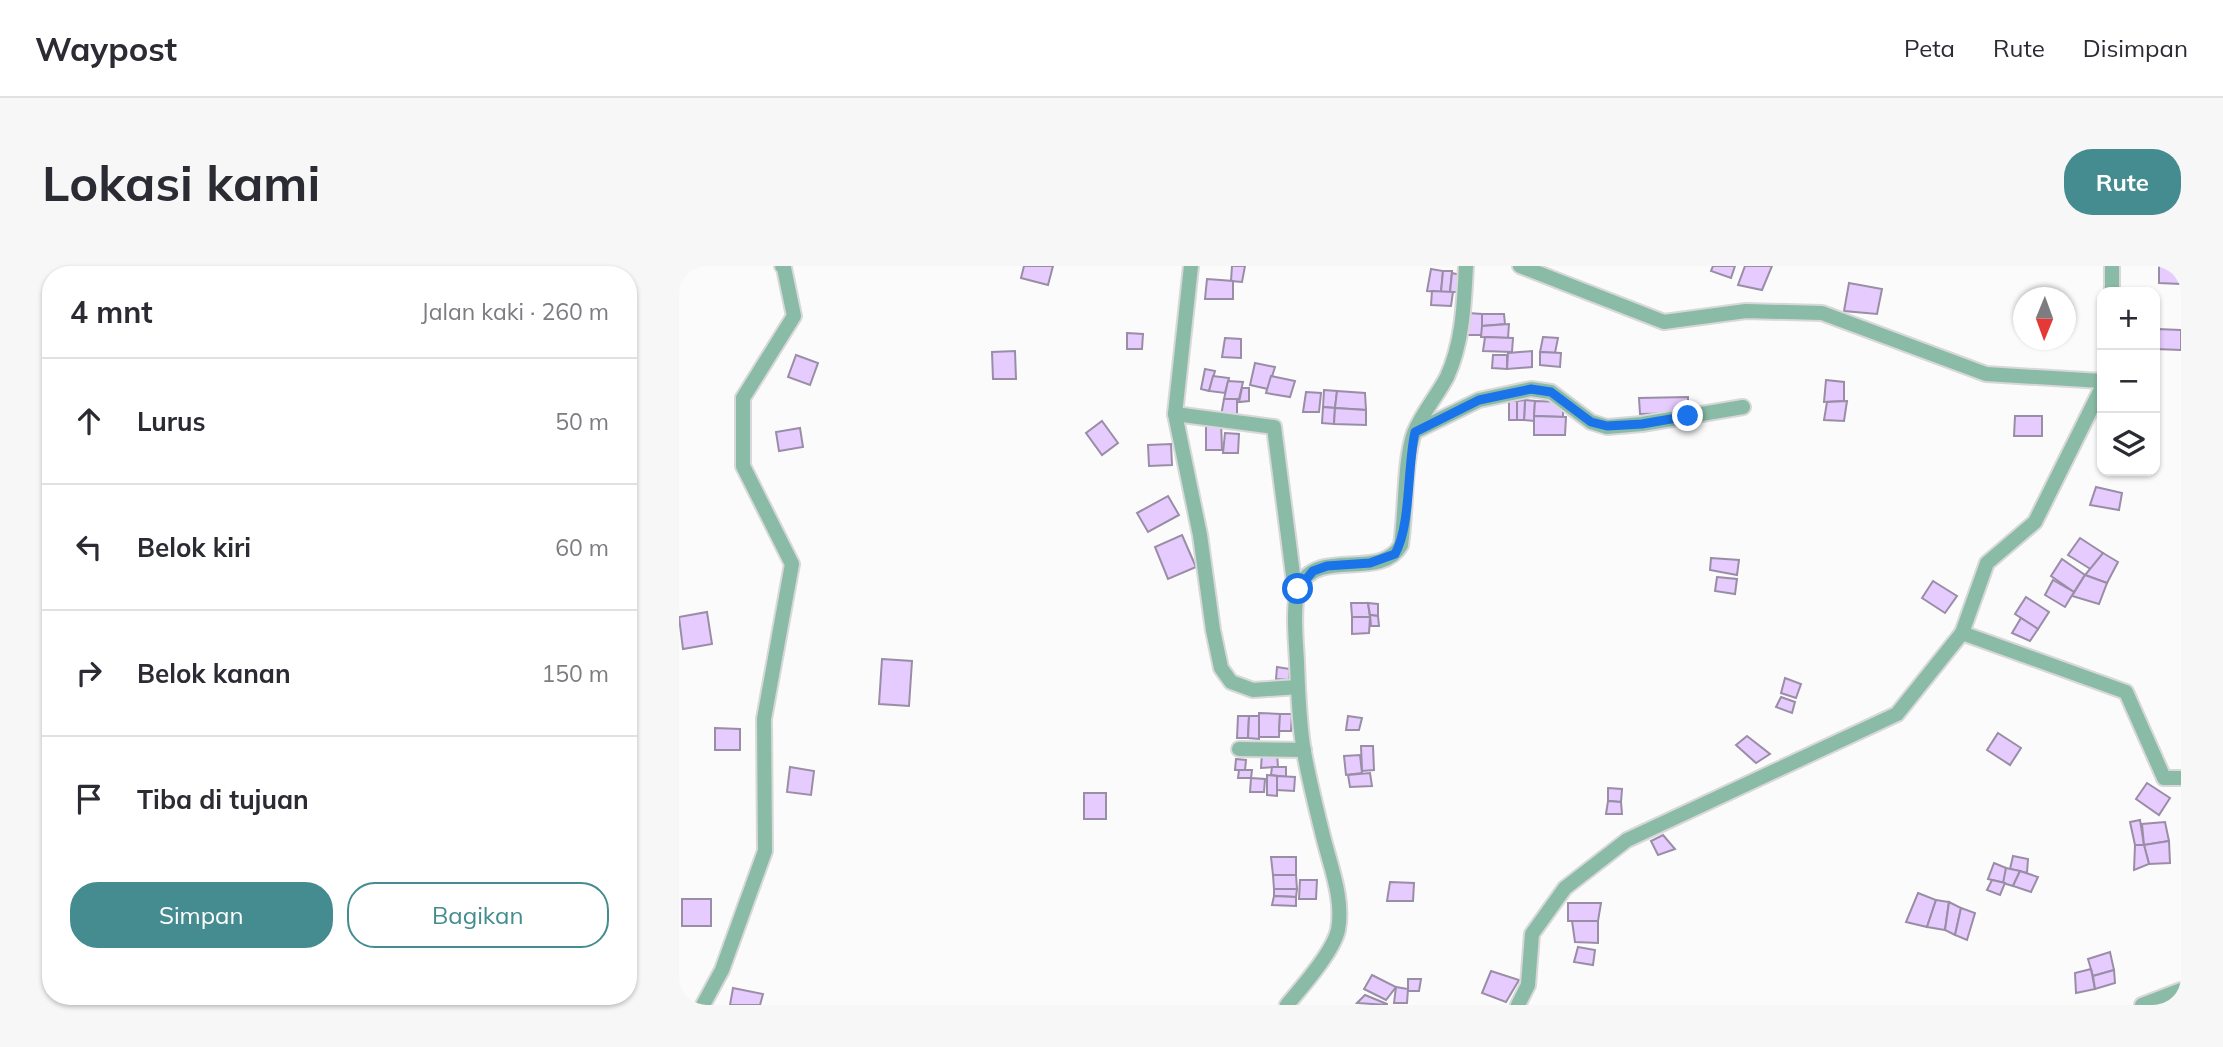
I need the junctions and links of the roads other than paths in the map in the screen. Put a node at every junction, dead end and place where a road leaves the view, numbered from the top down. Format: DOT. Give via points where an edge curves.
graph roads {
  1 [pos="782,266"];
  2 [pos="1191,266"];
  3 [pos="1466,266"];
  4 [pos="1520,266"];
  5 [pos="2112,266"];
  6 [pos="2112,287"];
  7 [pos="2097,381"];
  8 [pos="2097,397"];
  9 [pos="1744,407"];
  10 [pos="1175,414"];
  11 [pos="1415,432"];
  12 [pos="1296,602"];
  13 [pos="1962,633"];
  14 [pos="1298,687"];
  15 [pos="1239,749"];
  16 [pos="1304,750"];
  17 [pos="2181,778"];
  18 [pos="2181,990"];
  19 [pos="703,1005"];
  20 [pos="1287,1005"];
  21 [pos="1518,1005"];
  22 [pos="2142,1005"];
  1 -- 19 [label="street" via="794,316 743,398 743,466 792,564 764,719 765,851 722,970"];
  2 -- 10 [label="street"];
  3 -- 11 [label="street" via="1455,355"];
  4 -- 7 [label="street" via="1664,322 1747,312 1822,313 1986,374"];
  5 -- 6 [label="street"];
  8 -- 13 [label="street" via="2035,522 1987,564"];
  9 -- 11 [label="street" via="1607,426 1591,422 1551,392 1531,389 1479,400"];
  10 -- 12 [label="street" via="1274,427"];
  10 -- 14 [label="street" via="1221,668 1231,682 1253,690"];
  11 -- 12 [label="street" via="1401,545 1395,554 1370,563 1313,571 1298,589"];
  12 -- 14 [label="street"];
  13 -- 17 [label="street" via="2126,692 2164,778"];
  13 -- 21 [label="street" via="1897,714 1627,840 1565,888 1532,933 1528,985"];
  14 -- 16 [label="street"];
  15 -- 16 [label="street"];
  16 -- 20 [label="street" via="1338,897 1338,931 1317,969"];
  18 -- 22 [label="street"];
}
